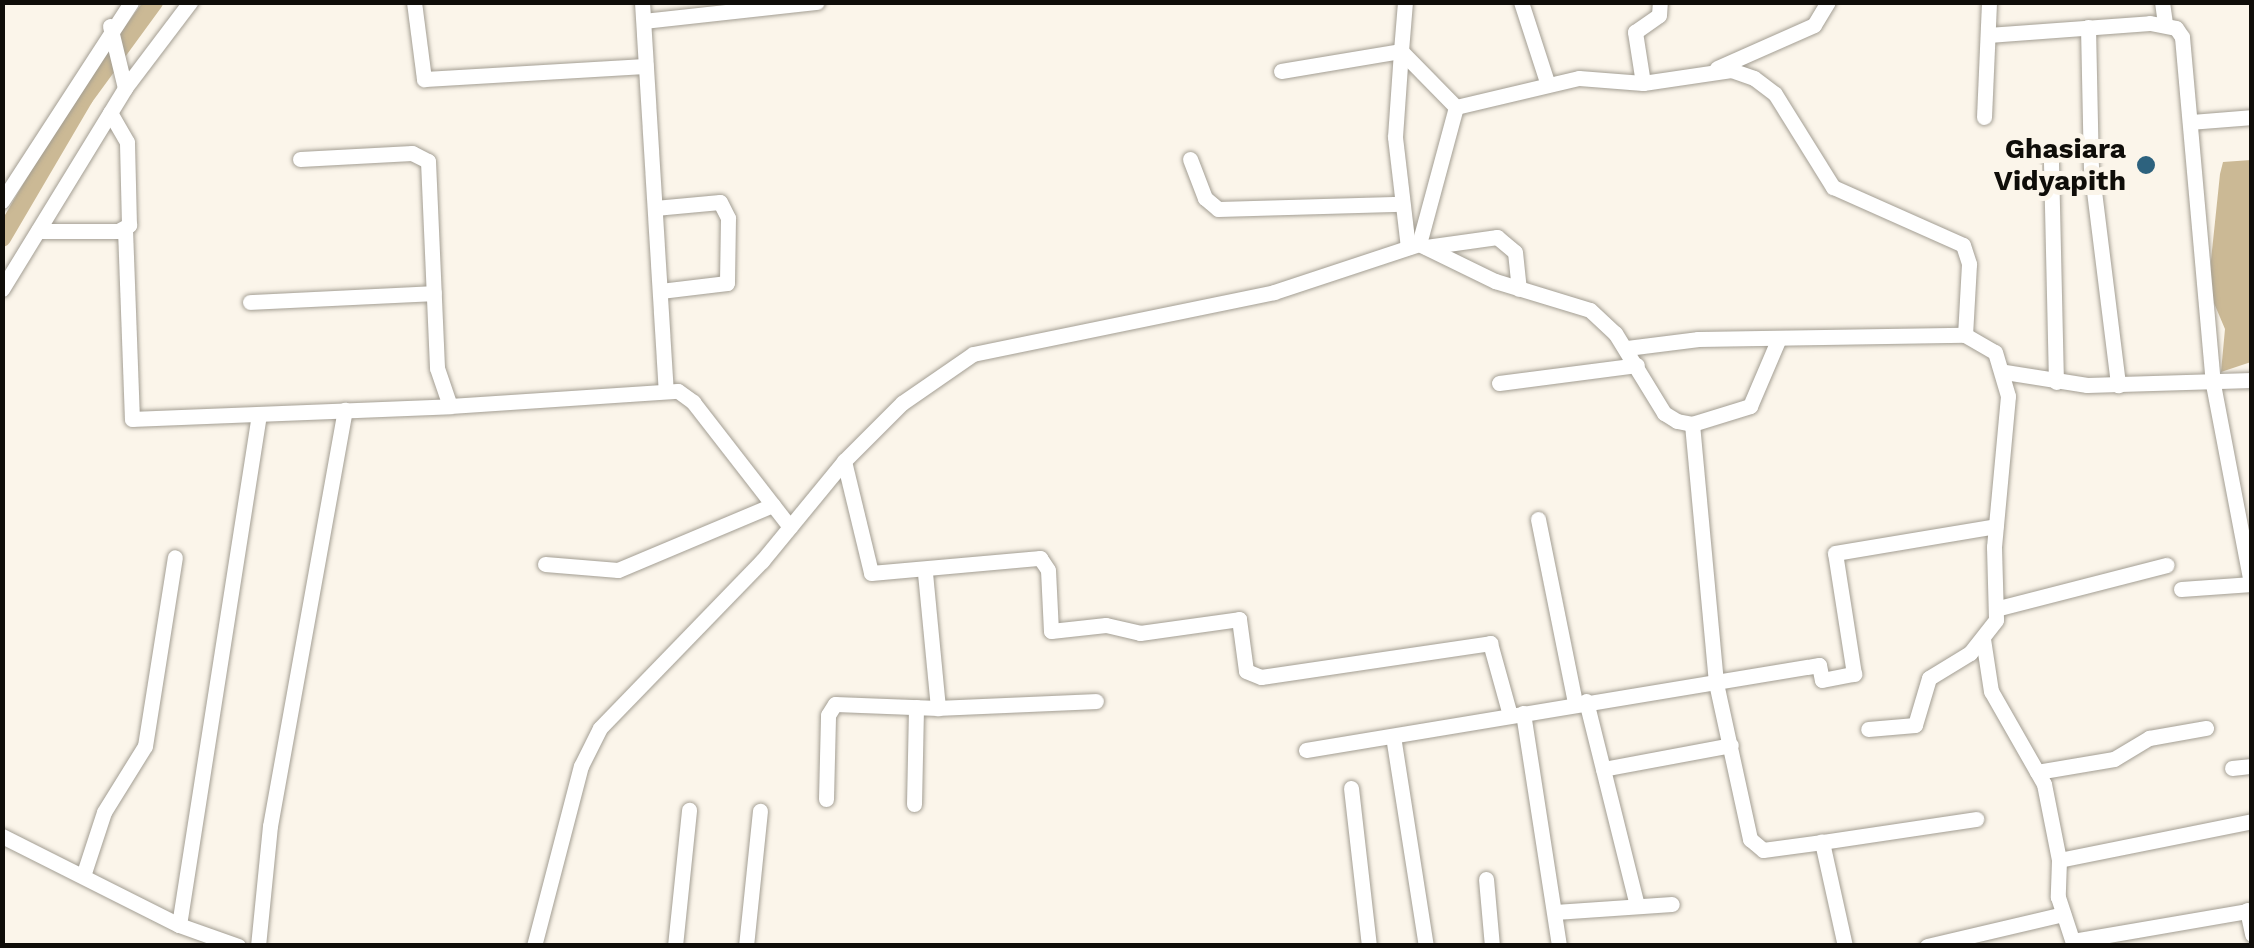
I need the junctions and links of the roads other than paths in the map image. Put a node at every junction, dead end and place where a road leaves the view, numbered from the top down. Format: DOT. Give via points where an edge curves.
graph roads {
  1 [pos="131,2"];
  2 [pos="190,2"];
  3 [pos="414,2"];
  4 [pos="642,2"];
  5 [pos="817,2"];
  6 [pos="1405,2"];
  7 [pos="1521,2"];
  8 [pos="1660,2"];
  9 [pos="1828,2"];
  10 [pos="1989,2"];
  11 [pos="2162,2"];
  12 [pos="112,21"];
  13 [pos="644,21"];
  14 [pos="2165,23"];
  15 [pos="2088,27"];
  16 [pos="1988,35"];
  17 [pos="1401,51"];
  18 [pos="646,66"];
  19 [pos="1281,71"];
  20 [pos="1704,74"];
  21 [pos="124,83"];
  22 [pos="1643,83"];
  23 [pos="1548,85"];
  24 [pos="1456,107"];
  25 [pos="110,113"];
  26 [pos="2252,116"];
  27 [pos="1984,118"];
  28 [pos="2190,122"];
  29 [pos="300,158"];
  30 [pos="1190,158"];
  31 [pos="2051,163"];
  32 [pos="2,202"];
  33 [pos="1402,204"];
  34 [pos="655,208"];
  35 [pos="125,229"];
  36 [pos="38,231"];
  37 [pos="1418,246"];
  38 [pos="2,289"];
  39 [pos="1519,289"];
  40 [pos="660,291"];
  41 [pos="434,293"];
  42 [pos="250,302"];
  43 [pos="1964,335"];
  44 [pos="1779,338"];
  45 [pos="1626,348"];
  46 [pos="1637,365"];
  47 [pos="2005,372"];
  48 [pos="2252,380"];
  49 [pos="2056,382"];
  50 [pos="1499,383"];
  51 [pos="2213,384"];
  52 [pos="2118,385"];
  53 [pos="666,390"];
  54 [pos="450,406"];
  55 [pos="344,410"];
  56 [pos="259,414"];
  57 [pos="1692,424"];
  58 [pos="844,462"];
  59 [pos="773,505"];
  60 [pos="1538,519"];
  61 [pos="1996,526"];
  62 [pos="790,527"];
  63 [pos="175,557"];
  64 [pos="545,564"];
  65 [pos="2167,565"];
  66 [pos="925,572"];
  67 [pos="2251,584"];
  68 [pos="2181,589"];
  69 [pos="1999,608"];
  70 [pos="1983,639"];
  71 [pos="1716,683"];
  72 [pos="1096,701"];
  73 [pos="1580,702"];
  74 [pos="916,707"];
  75 [pos="938,708"];
  76 [pos="1516,714"];
  77 [pos="2206,728"];
  78 [pos="1868,729"];
  79 [pos="1393,736"];
  80 [pos="1730,746"];
  81 [pos="1306,750"];
  82 [pos="2252,766"];
  83 [pos="2232,768"];
  84 [pos="1603,769"];
  85 [pos="2038,772"];
  86 [pos="1351,788"];
  87 [pos="826,799"];
  88 [pos="914,804"];
  89 [pos="689,810"];
  90 [pos="760,811"];
  91 [pos="1976,818"];
  92 [pos="2252,821"];
  93 [pos="2,836"];
  94 [pos="1822,842"];
  95 [pos="2059,860"];
  96 [pos="84,873"];
  97 [pos="1486,879"];
  98 [pos="1672,904"];
  99 [pos="1637,906"];
  100 [pos="2249,910"];
  101 [pos="1555,912"];
  102 [pos="2062,914"];
  103 [pos="179,925"];
  104 [pos="2252,934"];
  105 [pos="2074,943"];
  106 [pos="238,946"];
  107 [pos="258,946"];
  108 [pos="534,946"];
  109 [pos="675,946"];
  110 [pos="746,946"];
  111 [pos="1369,946"];
  112 [pos="1426,946"];
  113 [pos="1492,946"];
  114 [pos="1559,946"];
  115 [pos="1845,946"];
  116 [pos="1927,946"];
  1 -- 12 [label="street"];
  2 -- 21 [label="street"];
  3 -- 18 [label="street" via="424,78"];
  4 -- 13 [label="street"];
  5 -- 13 [label="street"];
  6 -- 17 [label="street"];
  7 -- 23 [label="street"];
  8 -- 22 [label="street" via="1660,16 1635,32"];
  9 -- 20 [label="street" via="1814,25"];
  10 -- 16 [label="street"];
  11 -- 14 [label="street"];
  12 -- 21 [label="street"];
  12 -- 32 [label="street"];
  13 -- 18 [label="street"];
  14 -- 15 [label="street"];
  14 -- 28 [label="street" via="2176,28 2186,50"];
  15 -- 16 [label="street"];
  15 -- 52 [label="street" via="2091,167"];
  16 -- 27 [label="street"];
  17 -- 19 [label="street"];
  17 -- 24 [label="street"];
  17 -- 33 [label="street" via="1394,105"];
  18 -- 34 [label="street"];
  20 -- 22 [label="street"];
  20 -- 43 [label="street" via="1730,70 1754,78 1774,94 1833,187 1963,245"];
  21 -- 25 [label="street"];
  22 -- 23 [label="street" via="1578,78"];
  23 -- 24 [label="street"];
  24 -- 37 [label="street"];
  25 -- 35 [label="street" via="128,142 131,218"];
  25 -- 36 [label="street"];
  26 -- 28 [label="street"];
  28 -- 51 [label="street"];
  29 -- 41 [label="street" via="412,153 428,161"];
  30 -- 33 [label="street" via="1205,198 1218,209"];
  31 -- 49 [label="street"];
  33 -- 37 [label="street"];
  34 -- 40 [label="street"];
  34 -- 40 [label="street" via="720,202 729,235 728,283"];
  35 -- 36 [label="street"];
  35 -- 56 [label="street" via="132,419"];
  36 -- 38 [label="street"];
  37 -- 39 [label="street"];
  37 -- 39 [label="street" via="1496,236 1516,252"];
  37 -- 58 [label="street" via="1274,292 973,354 936,374"];
  39 -- 45 [label="street" via="1590,310"];
  40 -- 53 [label="street"];
  41 -- 42 [label="street"];
  41 -- 54 [label="street" via="437,368"];
  43 -- 44 [label="street"];
  43 -- 47 [label="street" via="1995,352"];
  44 -- 45 [label="street"];
  44 -- 57 [label="street" via="1750,406"];
  45 -- 46 [label="street"];
  46 -- 50 [label="street"];
  46 -- 57 [label="street" via="1664,413"];
  47 -- 49 [label="street"];
  47 -- 61 [label="street" via="2007,455"];
  48 -- 51 [label="street"];
  49 -- 52 [label="street"];
  51 -- 52 [label="street"];
  51 -- 67 [label="street"];
  53 -- 54 [label="street"];
  53 -- 59 [label="street" via="693,402"];
  54 -- 55 [label="street"];
  55 -- 56 [label="street"];
  55 -- 107 [label="street" via="268,842"];
  56 -- 103 [label="street"];
  57 -- 71 [label="street"];
  58 -- 62 [label="street"];
  58 -- 66 [label="street" via="866,565 883,576"];
  59 -- 62 [label="street"];
  59 -- 64 [label="street" via="618,570"];
  60 -- 73 [label="street"];
  61 -- 69 [label="street"];
  61 -- 71 [label="street" via="1834,553 1854,674 1822,680 1819,665"];
  62 -- 108 [label="street" via="600,728 581,766"];
  63 -- 96 [label="street" via="145,746 104,812"];
  65 -- 69 [label="street"];
  66 -- 75 [label="street"];
  66 -- 76 [label="street" via="1046,561 1048,620 1060,632 1106,625 1140,633 1239,619 1246,671 1261,676 1490,644"];
  67 -- 68 [label="street"];
  69 -- 70 [label="street"];
  70 -- 78 [label="street" via="1929,678 1915,725"];
  70 -- 85 [label="street" via="1991,691"];
  71 -- 73 [label="street"];
  71 -- 80 [label="street"];
  72 -- 75 [label="street"];
  73 -- 76 [label="street"];
  73 -- 84 [label="street"];
  74 -- 75 [label="street"];
  74 -- 87 [label="street" via="831,708"];
  74 -- 88 [label="street"];
  76 -- 79 [label="street"];
  76 -- 101 [label="street"];
  77 -- 85 [label="street" via="2150,738 2114,759"];
  79 -- 81 [label="street"];
  79 -- 112 [label="street"];
  80 -- 84 [label="street"];
  80 -- 94 [label="street" via="1754,846"];
  82 -- 83 [label="street"];
  84 -- 99 [label="street"];
  85 -- 95 [label="street"];
  86 -- 111 [label="street"];
  89 -- 109 [label="street"];
  90 -- 110 [label="street"];
  91 -- 94 [label="street"];
  92 -- 95 [label="street"];
  93 -- 96 [label="street"];
  94 -- 115 [label="street"];
  95 -- 102 [label="street"];
  96 -- 103 [label="street"];
  97 -- 113 [label="street"];
  98 -- 99 [label="street"];
  99 -- 101 [label="street"];
  100 -- 104 [label="street"];
  100 -- 105 [label="street"];
  101 -- 114 [label="street"];
  102 -- 105 [label="street"];
  102 -- 116 [label="street"];
  103 -- 106 [label="street"];
}
